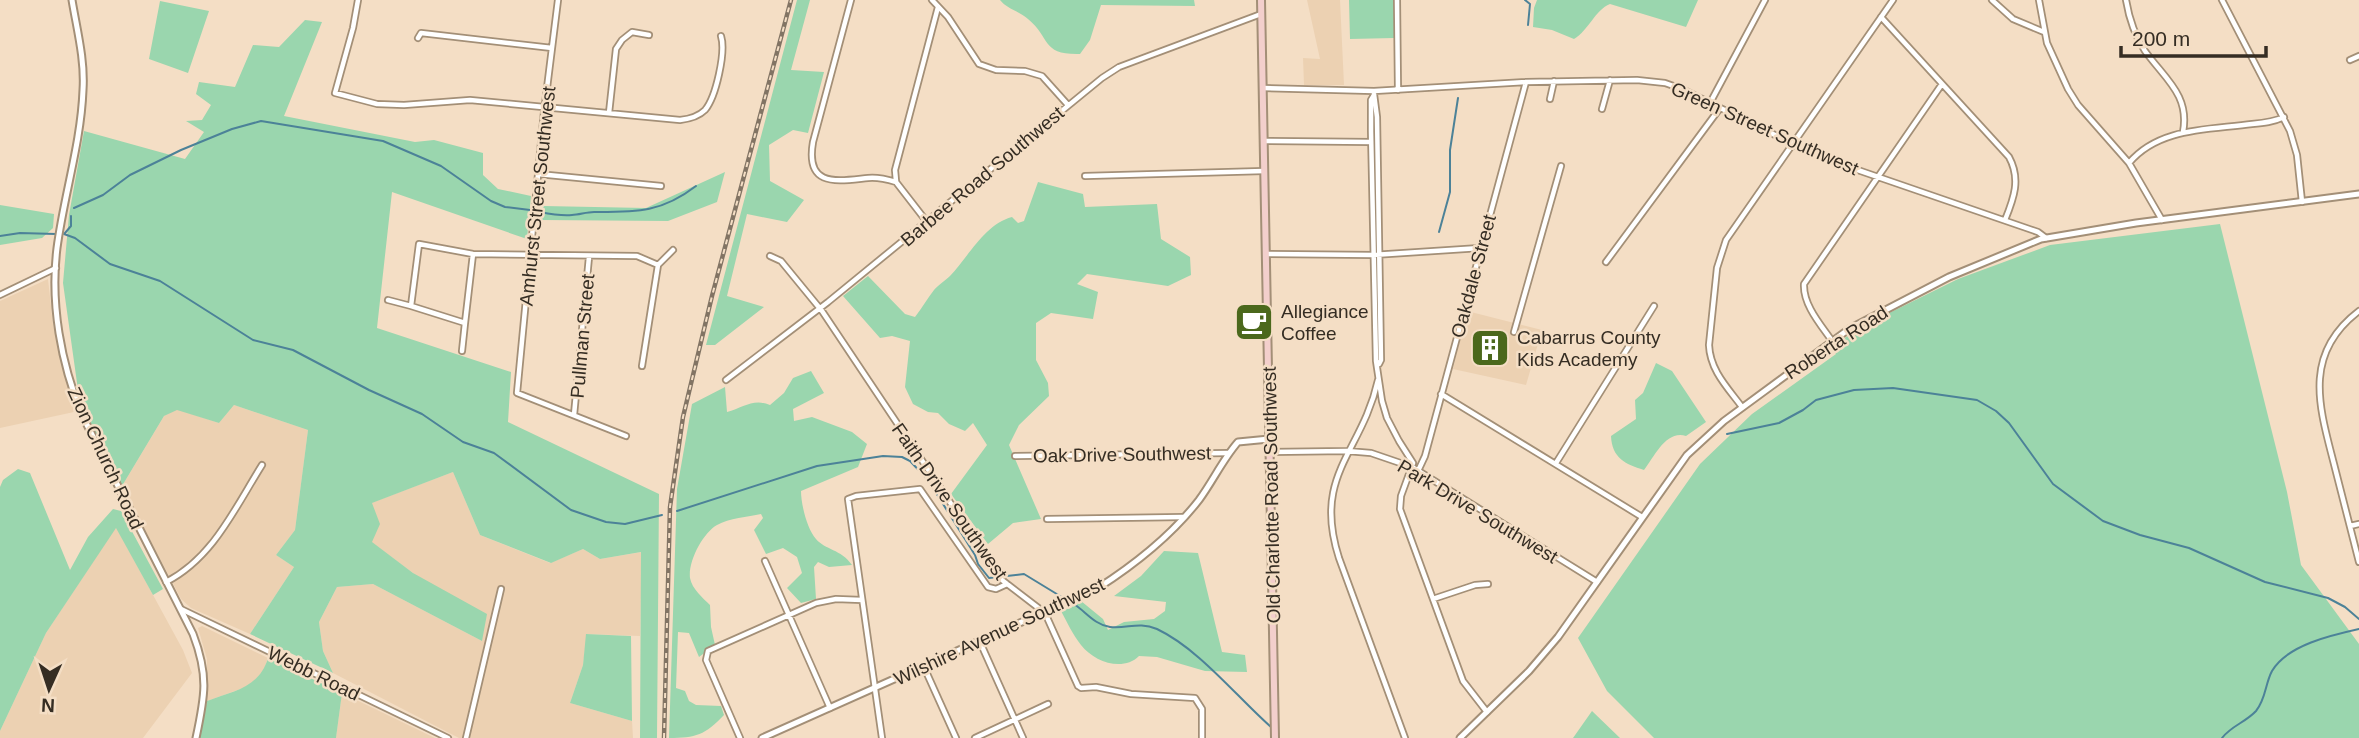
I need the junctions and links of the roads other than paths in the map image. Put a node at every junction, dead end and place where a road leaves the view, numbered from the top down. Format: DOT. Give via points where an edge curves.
graph roads {
  1 [pos="72,0"];
  2 [pos="358,0"];
  3 [pos="558,0"];
  4 [pos="851,0"];
  5 [pos="932,0"];
  6 [pos="1261,0"];
  7 [pos="1397,0"];
  8 [pos="1765,0"];
  9 [pos="1893,0"];
  10 [pos="1992,0"];
  11 [pos="2039,0"];
  12 [pos="2126,0"];
  13 [pos="2222,0"];
  14 [pos="939,6"];
  15 [pos="1261,14"];
  16 [pos="1881,17"];
  17 [pos="2044,32"];
  18 [pos="649,35"];
  19 [pos="721,36"];
  20 [pos="418,38"];
  21 [pos="552,48"];
  22 [pos="2359,55"];
  23 [pos="2350,60"];
  24 [pos="1610,80"];
  25 [pos="1554,81"];
  26 [pos="1526,82"];
  27 [pos="1942,84"];
  28 [pos="1263,88"];
  29 [pos="1398,90"];
  30 [pos="1374,93"];
  31 [pos="1550,99"];
  32 [pos="1710,103"];
  33 [pos="1068,106"];
  34 [pos="545,107"];
  35 [pos="1720,108"];
  36 [pos="1602,109"];
  37 [pos="609,113"];
  38 [pos="2284,117"];
  39 [pos="2183,132"];
  40 [pos="1264,141"];
  41 [pos="1374,142"];
  42 [pos="1793,144"];
  43 [pos="2129,163"];
  44 [pos="1561,166"];
  45 [pos="1264,171"];
  46 [pos="538,174"];
  47 [pos="1085,176"];
  48 [pos="1877,177"];
  49 [pos="896,182"];
  50 [pos="661,186"];
  51 [pos="2359,194"];
  52 [pos="2302,202"];
  53 [pos="2005,220"];
  54 [pos="2162,220"];
  55 [pos="927,222"];
  56 [pos="2046,238"];
  57 [pos="1480,248"];
  58 [pos="673,250"];
  59 [pos="473,254"];
  60 [pos="531,254"];
  61 [pos="1266,254"];
  62 [pos="1376,254"];
  63 [pos="770,256"];
  64 [pos="589,257"];
  65 [pos="1606,262"];
  66 [pos="658,265"];
  67 [pos="56,268"];
  68 [pos="0,295"];
  69 [pos="388,300"];
  70 [pos="411,306"];
  71 [pos="1654,306"];
  72 [pos="820,308"];
  73 [pos="2359,311"];
  74 [pos="465,323"];
  75 [pos="1514,332"];
  76 [pos="1832,341"];
  77 [pos="462,351"];
  78 [pos="642,366"];
  79 [pos="1378,376"];
  80 [pos="726,380"];
  81 [pos="1441,394"];
  82 [pos="1742,407"];
  83 [pos="574,415"];
  84 [pos="626,436"];
  85 [pos="1269,439"];
  86 [pos="1347,451"];
  87 [pos="1270,452"];
  88 [pos="1228,453"];
  89 [pos="1015,456"];
  90 [pos="1556,463"];
  91 [pos="262,465"];
  92 [pos="1412,467"];
  93 [pos="1418,471"];
  94 [pos="1184,517"];
  95 [pos="1642,517"];
  96 [pos="1047,519"];
  97 [pos="2359,524"];
  98 [pos="2350,526"];
  99 [pos="765,561"];
  100 [pos="2359,562"];
  101 [pos="1003,580"];
  102 [pos="166,582"];
  103 [pos="1597,582"];
  104 [pos="1488,584"];
  105 [pos="501,589"];
  106 [pos="1433,599"];
  107 [pos="862,600"];
  108 [pos="180,609"];
  109 [pos="1045,613"];
  110 [pos="789,615"];
  111 [pos="980,642"];
  112 [pos="924,667"];
  113 [pos="874,688"];
  114 [pos="1048,704"];
  115 [pos="830,708"];
  116 [pos="1487,712"];
  117 [pos="1015,719"];
  118 [pos="196,738"];
  119 [pos="448,738"];
  120 [pos="466,738"];
  121 [pos="740,738"];
  122 [pos="762,738"];
  123 [pos="882,738"];
  124 [pos="956,738"];
  125 [pos="975,738"];
  126 [pos="1024,738"];
  127 [pos="1202,738"];
  128 [pos="1275,738"];
  129 [pos="1405,738"];
  130 [pos="1460,738"];
  1 -- 67 [label="street, Zion Church Road" via="83,90"];
  2 -- 34 [label="street" via="335,93 377,104 470,100"];
  3 -- 21 [label="street, Amhurst Street Southwest"];
  4 -- 49 [label="street" via="813,142 812,162 834,182 868,178"];
  5 -- 14 [label="street"];
  6 -- 15 [label="main road, Old Charlotte Road Southwest"];
  7 -- 29 [label="street"];
  8 -- 32 [label="street"];
  9 -- 16 [label="street"];
  10 -- 17 [label="street" via="2013,19"];
  11 -- 17 [label="street"];
  12 -- 39 [label="street" via="2140,42 2183,104"];
  13 -- 38 [label="street"];
  14 -- 33 [label="street" via="979,64 996,70 1036,72"];
  14 -- 49 [label="street" via="895,170"];
  15 -- 28 [label="main road, Old Charlotte Road Southwest"];
  15 -- 33 [label="street, Barbee Road Southwest" via="1119,67"];
  16 -- 27 [label="street"];
  16 -- 42 [label="street"];
  17 -- 43 [label="street" via="2055,65 2078,105"];
  18 -- 37 [label="street" via="632,32 616,49"];
  19 -- 37 [label="street" via="723,51 712,99 699,115 680,120"];
  20 -- 21 [label="street" via="422,33"];
  21 -- 34 [label="street, Amhurst Street Southwest"];
  22 -- 23 [label="street"];
  24 -- 25 [label="street, Green Street Southwest"];
  24 -- 32 [label="street, Green Street Southwest" via="1665,83"];
  24 -- 36 [label="street"];
  25 -- 26 [label="street, Green Street Southwest"];
  25 -- 31 [label="street"];
  26 -- 29 [label="street, Green Street Southwest"];
  26 -- 57 [label="street, Oakdale Street"];
  27 -- 48 [label="street"];
  27 -- 53 [label="street" via="2014,166 2015,191"];
  28 -- 30 [label="street, Green Street Southwest"];
  28 -- 40 [label="main road, Old Charlotte Road Southwest"];
  29 -- 30 [label="street, Green Street Southwest"];
  30 -- 41 [label="street"];
  32 -- 35 [label="street, Green Street Southwest"];
  33 -- 55 [label="street, Barbee Road Southwest"];
  34 -- 37 [label="street"];
  34 -- 46 [label="street, Amhurst Street Southwest"];
  35 -- 42 [label="street, Green Street Southwest"];
  35 -- 65 [label="street"];
  38 -- 39 [label="street"];
  38 -- 52 [label="street" via="2297,155"];
  39 -- 43 [label="street" via="2149,145"];
  40 -- 41 [label="street"];
  40 -- 45 [label="main road, Old Charlotte Road Southwest"];
  41 -- 62 [label="street"];
  42 -- 48 [label="street, Green Street Southwest"];
  42 -- 82 [label="street" via="1726,240 1717,268 1710,356"];
  43 -- 54 [label="street"];
  44 -- 75 [label="street"];
  45 -- 47 [label="street"];
  45 -- 61 [label="main road, Old Charlotte Road Southwest"];
  46 -- 50 [label="street"];
  46 -- 60 [label="street, Amhurst Street Southwest"];
  48 -- 53 [label="street, Green Street Southwest"];
  48 -- 76 [label="street" via="1804,285 1808,305"];
  49 -- 55 [label="street"];
  51 -- 52 [label="street, Roberta Road"];
  52 -- 54 [label="street, Roberta Road"];
  53 -- 56 [label="street, Green Street Southwest"];
  54 -- 56 [label="street, Roberta Road"];
  55 -- 72 [label="street, Barbee Road Southwest"];
  56 -- 76 [label="street, Roberta Road" via="1919,292"];
  57 -- 62 [label="street"];
  57 -- 81 [label="street, Oakdale Street"];
  58 -- 66 [label="street"];
  59 -- 60 [label="street"];
  59 -- 70 [label="street" via="419,244"];
  59 -- 74 [label="street"];
  60 -- 64 [label="street"];
  60 -- 83 [label="street, Amhurst Street Southwest" via="517,393"];
  61 -- 62 [label="street"];
  61 -- 85 [label="main road, Old Charlotte Road Southwest"];
  62 -- 79 [label="street"];
  63 -- 72 [label="street, Faith Drive Southwest" via="781,261"];
  64 -- 66 [label="street" via="637,256"];
  64 -- 83 [label="street, Pullman Street"];
  66 -- 78 [label="street"];
  67 -- 68 [label="street"];
  67 -- 102 [label="street, Zion Church Road" via="56,311 74,396"];
  69 -- 70 [label="street"];
  70 -- 74 [label="street"];
  71 -- 90 [label="street"];
  72 -- 80 [label="street, Barbee Road Southwest"];
  72 -- 101 [label="street, Faith Drive Southwest"];
  73 -- 98 [label="street" via="2330,344 2319,384 2320,409"];
  74 -- 77 [label="street"];
  76 -- 82 [label="street, Roberta Road"];
  79 -- 86 [label="street" via="1370,408"];
  79 -- 92 [label="street" via="1387,418"];
  81 -- 90 [label="street"];
  81 -- 93 [label="street, Oakdale Street"];
  82 -- 95 [label="street, Roberta Road" via="1687,455"];
  83 -- 84 [label="street"];
  85 -- 87 [label="main road, Old Charlotte Road Southwest"];
  85 -- 88 [label="street" via="1238,442"];
  86 -- 87 [label="street, Park Drive Southwest"];
  86 -- 92 [label="street, Park Drive Southwest" via="1378,455"];
  86 -- 129 [label="street" via="1332,491 1332,533"];
  87 -- 128 [label="main road, Old Charlotte Road Southwest"];
  88 -- 89 [label="street, Oak Drive Southwest"];
  88 -- 94 [label="street, Wilshire Avenue Southwest"];
  90 -- 95 [label="street"];
  91 -- 102 [label="street" via="207,551"];
  92 -- 93 [label="street, Park Drive Southwest"];
  92 -- 106 [label="street" via="1400,509"];
  93 -- 103 [label="street, Park Drive Southwest"];
  94 -- 96 [label="street"];
  94 -- 109 [label="street, Wilshire Avenue Southwest" via="1124,572"];
  95 -- 103 [label="street, Roberta Road"];
  97 -- 98 [label="street"];
  98 -- 100 [label="street"];
  99 -- 110 [label="street"];
  101 -- 107 [label="street" via="996,589 988,587 920,489 856,496 848,499"];
  101 -- 109 [label="street, Faith Drive Southwest"];
  102 -- 108 [label="street, Zion Church Road"];
  103 -- 116 [label="street, Roberta Road" via="1539,659"];
  104 -- 106 [label="street"];
  105 -- 120 [label="street"];
  106 -- 116 [label="street" via="1463,681"];
  107 -- 110 [label="street" via="824,600"];
  107 -- 113 [label="street"];
  108 -- 118 [label="street, Zion Church Road" via="205,673"];
  108 -- 119 [label="street, Webb Road"];
  109 -- 111 [label="street, Wilshire Avenue Southwest"];
  109 -- 127 [label="street, Faith Drive Southwest" via="1077,686 1195,698 1202,709"];
  110 -- 115 [label="street"];
  110 -- 121 [label="street" via="712,648 705,656"];
  111 -- 112 [label="street, Wilshire Avenue Southwest"];
  111 -- 117 [label="street"];
  112 -- 113 [label="street, Wilshire Avenue Southwest"];
  112 -- 124 [label="street"];
  113 -- 115 [label="street, Wilshire Avenue Southwest"];
  113 -- 123 [label="street"];
  114 -- 117 [label="street"];
  115 -- 122 [label="street, Wilshire Avenue Southwest"];
  116 -- 130 [label="street, Roberta Road"];
  117 -- 125 [label="street"];
  117 -- 126 [label="street"];
}
